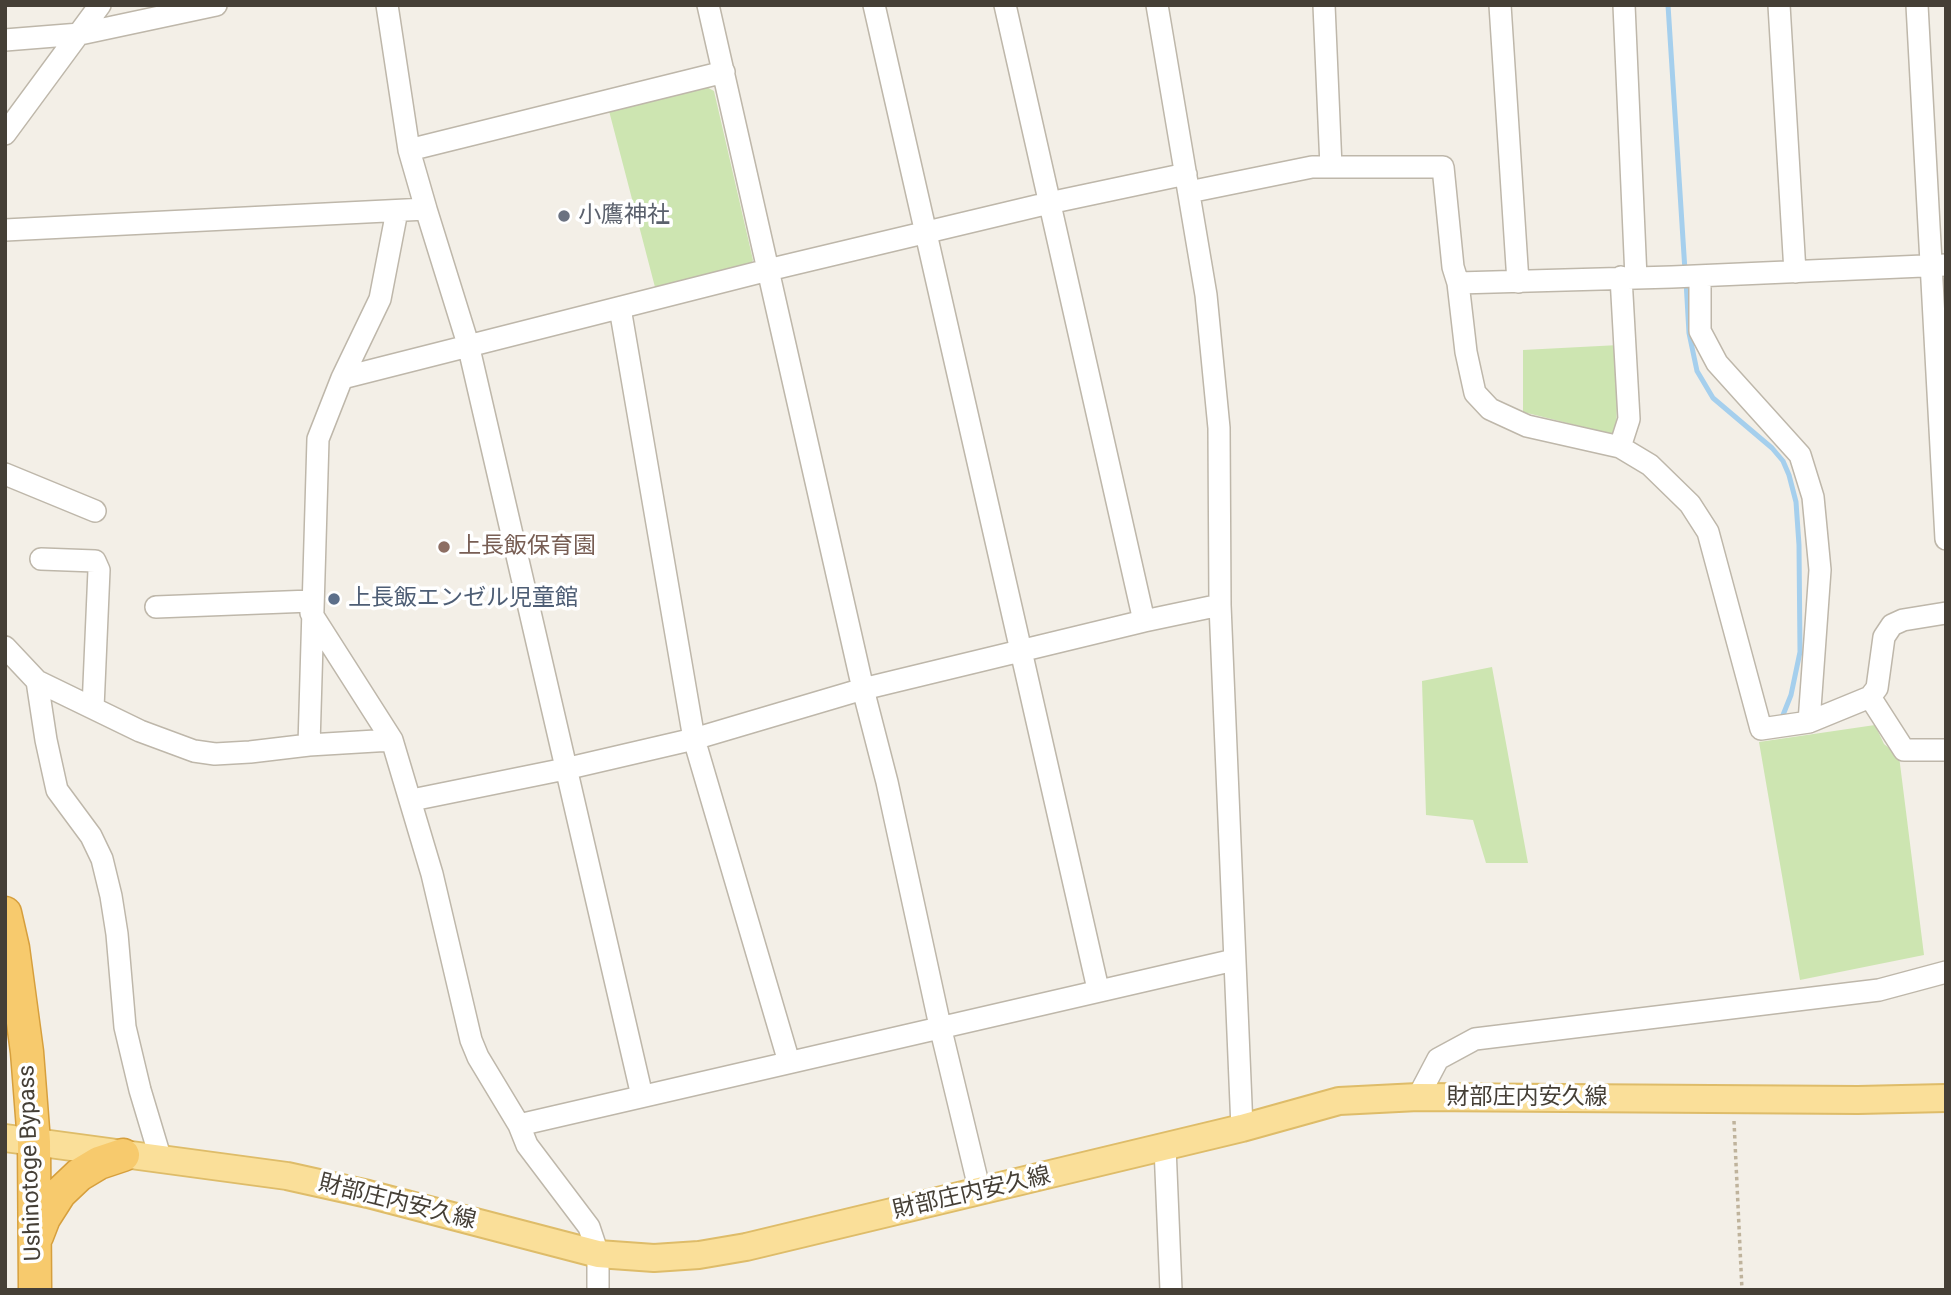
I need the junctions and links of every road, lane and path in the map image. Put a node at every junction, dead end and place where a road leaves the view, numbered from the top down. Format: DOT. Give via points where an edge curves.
graph roads {
  1 [pos="100,5"];
  2 [pos="216,5"];
  3 [pos="387,5"];
  4 [pos="708,5"];
  5 [pos="874,5"];
  6 [pos="1005,5"];
  7 [pos="1157,5"];
  8 [pos="1324,5"];
  9 [pos="1500,5"];
  10 [pos="1625,5"];
  11 [pos="1779,5"];
  12 [pos="1917,5"];
  13 [pos="80,34"];
  14 [pos="5,40"];
  15 [pos="724,72"];
  16 [pos="5,134"];
  17 [pos="409,150"];
  18 [pos="1331,167"];
  19 [pos="1187,183"];
  20 [pos="1049,203"];
  21 [pos="426,209"];
  22 [pos="397,211"];
  23 [pos="5,230"];
  24 [pos="925,234"];
  25 [pos="1938,266"];
  26 [pos="768,270"];
  27 [pos="1795,272"];
  28 [pos="1700,276"];
  29 [pos="1628,278"];
  30 [pos="1518,282"];
  31 [pos="1458,283"];
  32 [pos="620,308"];
  33 [pos="468,344"];
  34 [pos="342,378"];
  35 [pos="1620,447"];
  36 [pos="5,474"];
  37 [pos="95,511"];
  38 [pos="1946,539"];
  39 [pos="41,559"];
  40 [pos="1220,604"];
  41 [pos="156,607"];
  42 [pos="311,607"];
  43 [pos="1946,613"];
  44 [pos="1144,621"];
  45 [pos="5,646"];
  46 [pos="1021,652"];
  47 [pos="37,681"];
  48 [pos="863,690"];
  49 [pos="1870,697"];
  50 [pos="93,708"];
  51 [pos="1810,722"];
  52 [pos="694,739"];
  53 [pos="392,740"];
  54 [pos="309,745"];
  55 [pos="1946,750"];
  56 [pos="565,769"];
  57 [pos="412,800"];
  58 [pos="5,913"];
  59 [pos="1234,960"];
  60 [pos="1946,972"];
  61 [pos="1098,989"];
  62 [pos="940,1027"];
  63 [pos="27,1052"];
  64 [pos="789,1062"];
  65 [pos="5,1090"];
  66 [pos="642,1096"];
  67 [pos="1418,1097"];
  68 [pos="1946,1098"];
  69 [pos="1733,1099"];
  70 [pos="519,1125"];
  71 [pos="1242,1128"];
  72 [pos="19,1140"];
  73 [pos="1166,1147"];
  74 [pos="123,1155"];
  75 [pos="161,1160"];
  76 [pos="980,1192"];
  77 [pos="33,1248"];
  78 [pos="598,1254"];
  79 [pos="35,1290"];
  80 [pos="598,1290"];
  81 [pos="1171,1290"];
  82 [pos="1742,1290"];
  1 -- 13 [label="street"];
  2 -- 13 [label="street"];
  3 -- 17 [label="street"];
  4 -- 15 [label="street"];
  5 -- 24 [label="street"];
  6 -- 20 [label="street"];
  7 -- 19 [label="street"];
  8 -- 18 [label="street"];
  9 -- 30 [label="street"];
  10 -- 29 [label="street"];
  11 -- 27 [label="street"];
  12 -- 25 [label="street"];
  13 -- 14 [label="street"];
  13 -- 16 [label="street"];
  15 -- 17 [label="street"];
  15 -- 26 [label="street"];
  17 -- 21 [label="street"];
  18 -- 19 [label="street"];
  18 -- 31 [label="street" via="1443,167"];
  19 -- 20 [label="street"];
  19 -- 40 [label="street" via="1206,295 1219,428"];
  20 -- 24 [label="street"];
  20 -- 44 [label="street"];
  21 -- 22 [label="street"];
  21 -- 33 [label="street"];
  22 -- 23 [label="street"];
  22 -- 34 [label="street" via="380,299"];
  24 -- 26 [label="street"];
  24 -- 46 [label="street"];
  25 -- 27 [label="street"];
  25 -- 38 [label="street"];
  26 -- 32 [label="street"];
  26 -- 48 [label="street"];
  27 -- 28 [label="street"];
  28 -- 29 [label="street"];
  28 -- 51 [label="street" via="1700,331 1717,363 1800,455 1813,497 1820,570"];
  29 -- 30 [label="street"];
  29 -- 35 [label="street" via="1629,419"];
  30 -- 31 [label="street"];
  31 -- 35 [label="street" via="1465,352 1475,393 1490,409 1527,426"];
  32 -- 33 [label="street"];
  32 -- 52 [label="street"];
  33 -- 34 [label="street"];
  33 -- 56 [label="street"];
  34 -- 42 [label="street" via="318,439"];
  35 -- 51 [label="street" via="1650,465 1689,504 1708,532 1761,729"];
  36 -- 37 [label="street"];
  39 -- 50 [label="street" via="95,561 99,569"];
  40 -- 44 [label="street"];
  40 -- 59 [label="street"];
  41 -- 42 [label="street"];
  42 -- 53 [label="street"];
  42 -- 54 [label="street"];
  43 -- 49 [label="street" via="1892,625 1884,637 1877,688"];
  44 -- 46 [label="street"];
  45 -- 47 [label="street"];
  46 -- 48 [label="street"];
  46 -- 61 [label="street"];
  47 -- 50 [label="street"];
  47 -- 75 [label="street" via="57,790 102,859 115,922 125,1027"];
  48 -- 52 [label="street"];
  48 -- 62 [label="street"];
  49 -- 51 [label="street"];
  49 -- 55 [label="street" via="1904,750"];
  50 -- 54 [label="street" via="194,751 215,754"];
  52 -- 56 [label="street"];
  52 -- 64 [label="street"];
  53 -- 54 [label="street"];
  53 -- 57 [label="street"];
  56 -- 57 [label="street"];
  56 -- 66 [label="street"];
  57 -- 70 [label="street" via="471,1041"];
  58 -- 63 [label="highway, Ushinotoge Bypass"];
  59 -- 61 [label="street"];
  59 -- 71 [label="street"];
  60 -- 67 [label="street" via="1879,990 1475,1039 1438,1059"];
  61 -- 62 [label="street"];
  62 -- 64 [label="street"];
  62 -- 76 [label="street"];
  63 -- 65 [label="highway" via="21,1073"];
  63 -- 72 [label="highway, Ushinotoge Bypass"];
  64 -- 66 [label="street"];
  66 -- 70 [label="street"];
  67 -- 69 [label="main road, 財部庄内安久線"];
  67 -- 71 [label="main road, 財部庄内安久線" via="1339,1101"];
  68 -- 69 [label="main road, 財部庄内安久線"];
  69 -- 82 [label="path"];
  70 -- 78 [label="street" via="527,1145 589,1227"];
  71 -- 73 [label="main road, 財部庄内安久線"];
  72 -- 74 [label="main road, 財部庄内安久線"];
  72 -- 77 [label="highway, Ushinotoge Bypass"];
  73 -- 76 [label="main road, 財部庄内安久線"];
  73 -- 81 [label="street"];
  74 -- 75 [label="main road, 財部庄内安久線"];
  74 -- 77 [label="highway" via="79,1175 60,1193"];
  75 -- 78 [label="main road, 財部庄内安久線" via="287,1177 368,1194"];
  76 -- 78 [label="main road, 財部庄内安久線" via="699,1255"];
  77 -- 79 [label="highway, Ushinotoge Bypass"];
  78 -- 80 [label="street"];
}
